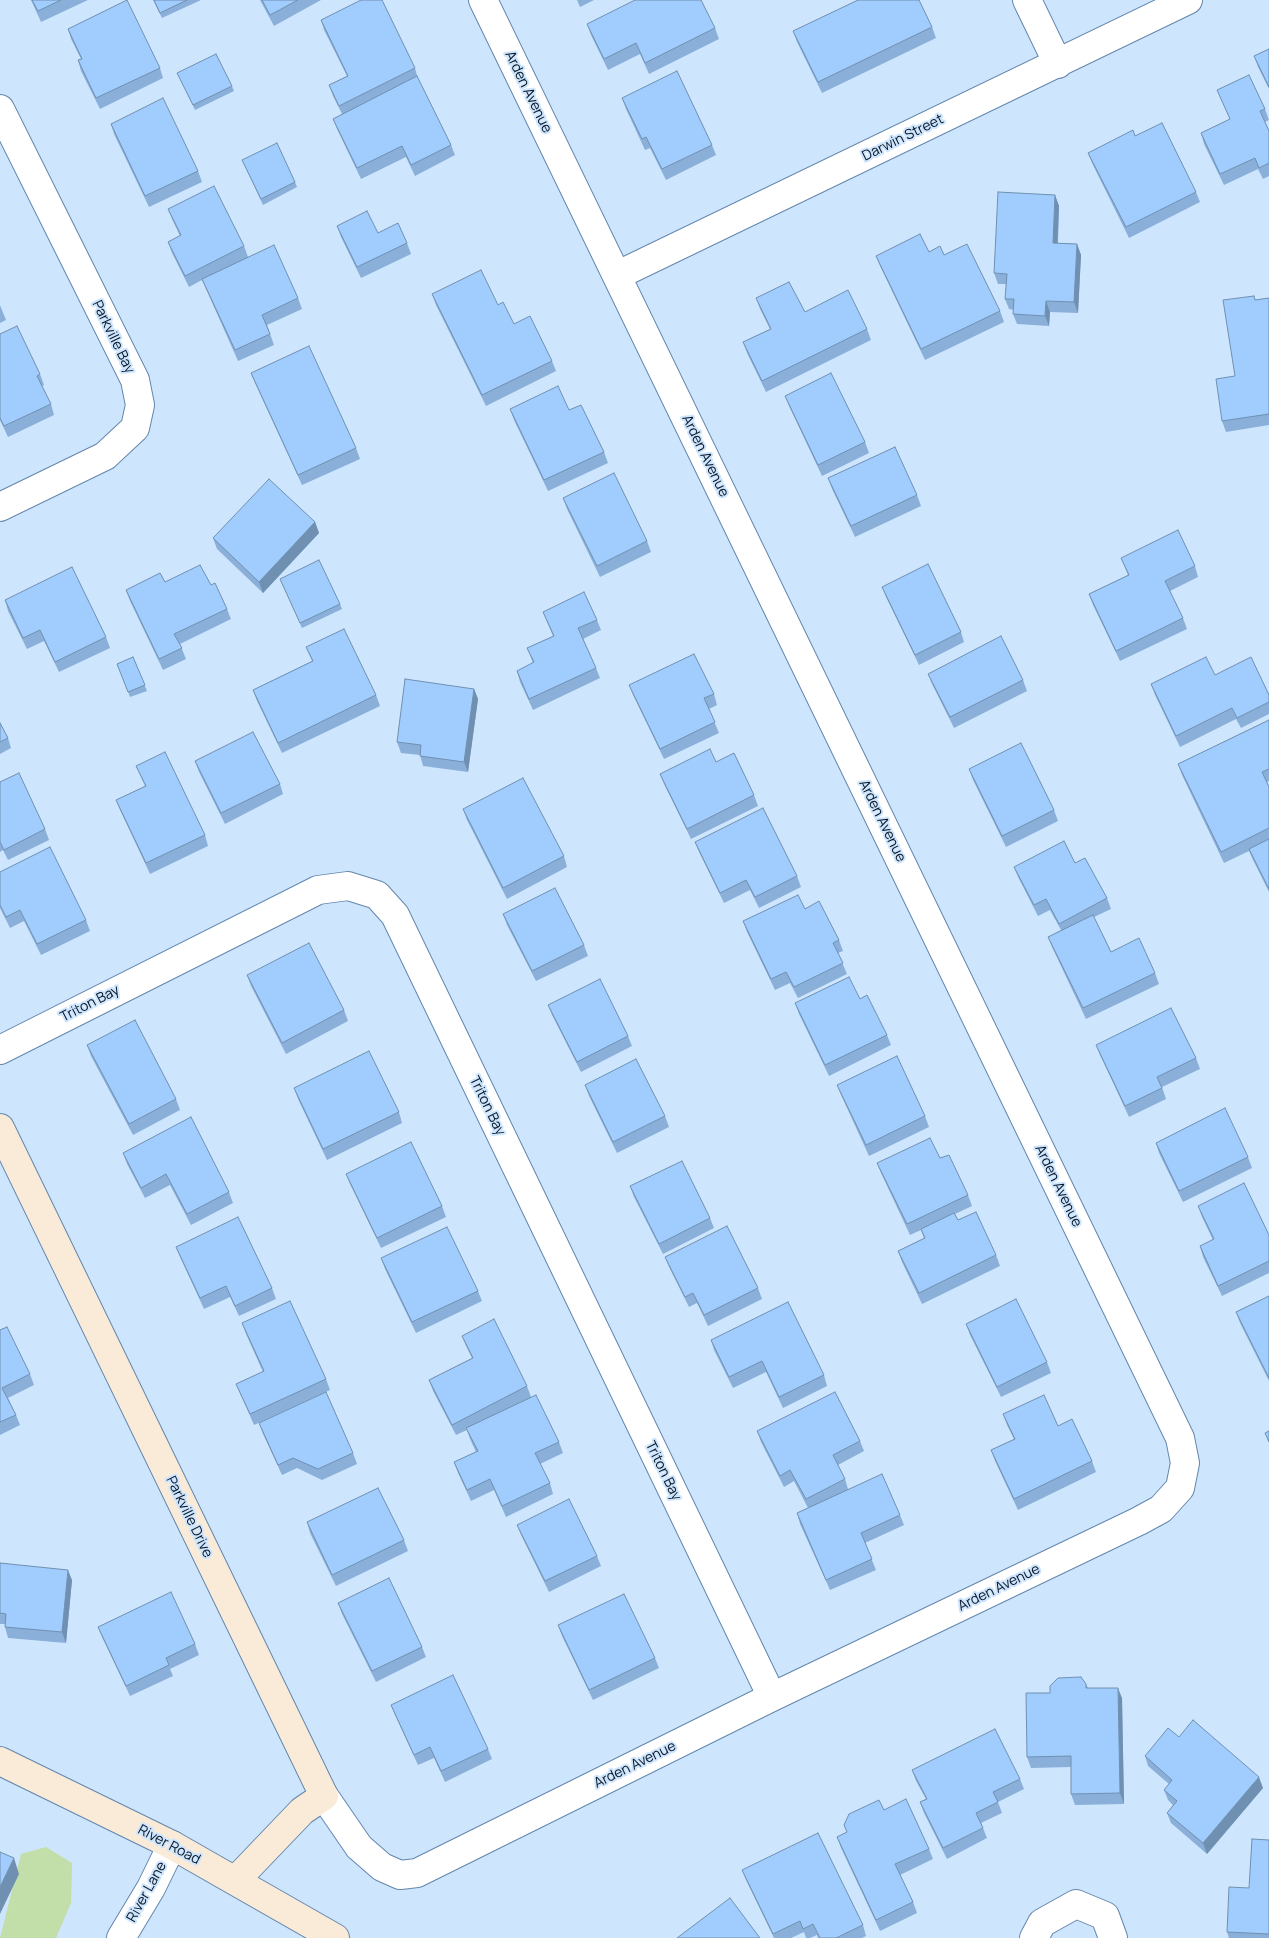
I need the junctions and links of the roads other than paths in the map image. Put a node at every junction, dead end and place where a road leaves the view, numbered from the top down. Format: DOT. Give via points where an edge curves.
graph roads {
  1 [pos="483,0"];
  2 [pos="1026,0"];
  3 [pos="1188,0"];
  4 [pos="1058,64"];
  5 [pos="0,109"];
  6 [pos="618,275"];
  7 [pos="0,507"];
  8 [pos="0,1050"];
  9 [pos="0,1128"];
  10 [pos="772,1697"];
  11 [pos="0,1760"];
  12 [pos="324,1796"];
  13 [pos="172,1845"];
  14 [pos="235,1881"];
  15 [pos="121,1938"];
  16 [pos="335,1938"];
  17 [pos="1034,1938"];
  18 [pos="1113,1938"];
  1 -- 6 [label="street, Arden Avenue"];
  2 -- 4 [label="street"];
  3 -- 4 [label="street, Darwin Street"];
  4 -- 6 [label="street, Darwin Street"];
  5 -- 7 [label="street, Parkville Bay" via="135,380 140,405 135,428 105,456"];
  6 -- 10 [label="street, Arden Avenue" via="1175,1428 1185,1464 1180,1488 1161,1509"];
  8 -- 10 [label="street, Triton Bay" via="318,890 348,886 377,895 395,915"];
  9 -- 12 [label="street, Parkville Drive"];
  10 -- 12 [label="street, Arden Avenue" via="417,1873 400,1875 382,1868 359,1847"];
  11 -- 13 [label="street, River Road"];
  12 -- 14 [label="street" via="302,1811"];
  13 -- 14 [label="street, River Road"];
  13 -- 15 [label="street, River Lane"];
  14 -- 16 [label="street, River Road"];
  17 -- 18 [label="street" via="1042,1923 1076,1904 1105,1916"];
}
